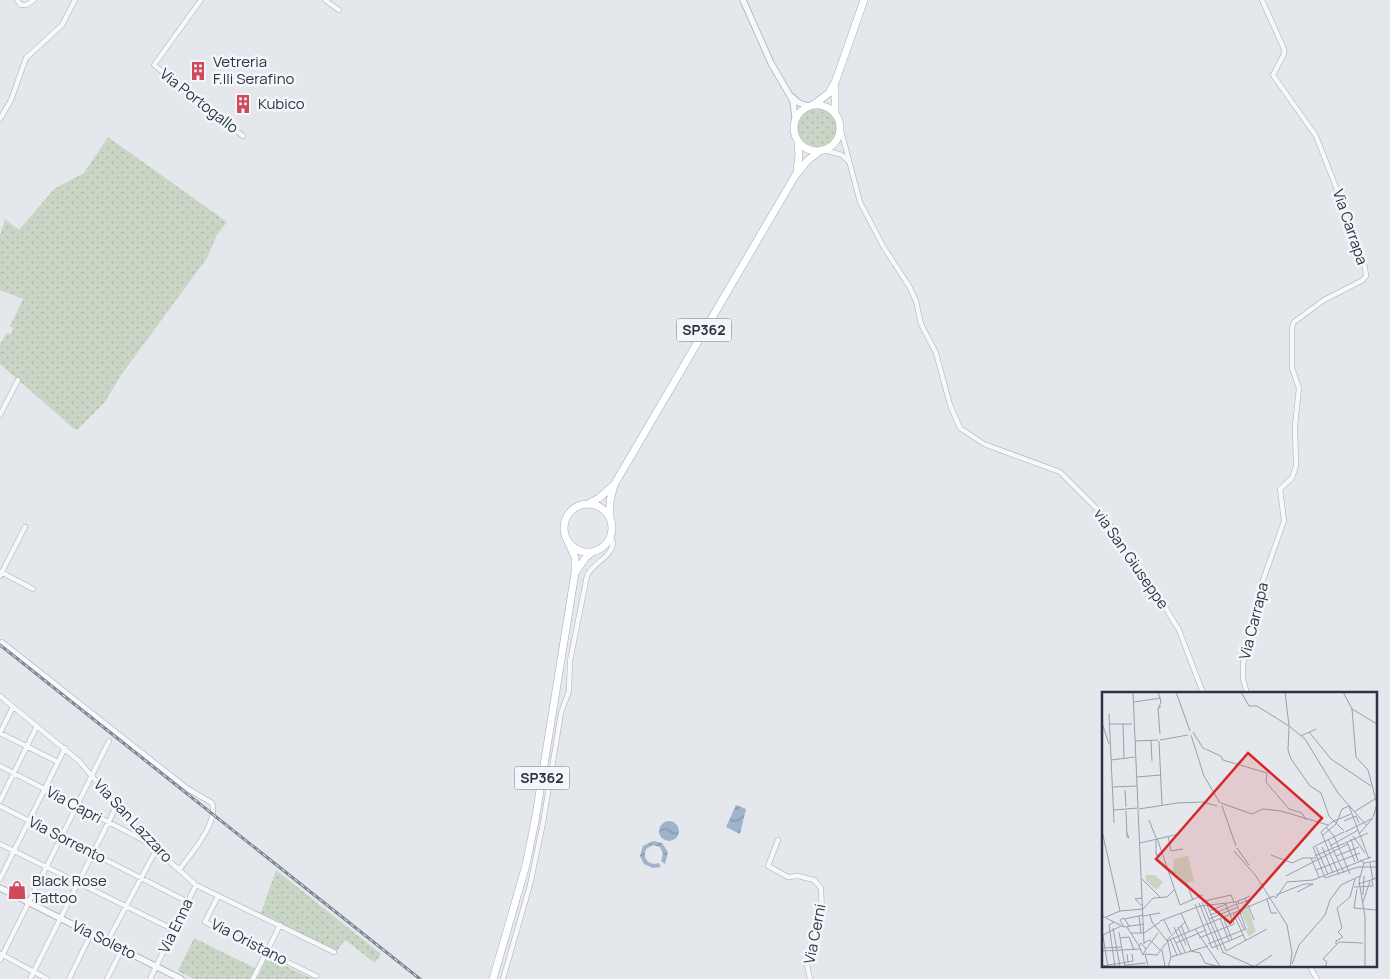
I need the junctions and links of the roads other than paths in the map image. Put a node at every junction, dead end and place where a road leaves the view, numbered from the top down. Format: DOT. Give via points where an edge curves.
graph roads {
  1 [pos="17,0"];
  2 [pos="34,0"];
  3 [pos="75,0"];
  4 [pos="201,0"];
  5 [pos="325,0"];
  6 [pos="742,0"];
  7 [pos="864,0"];
  8 [pos="1262,0"];
  9 [pos="338,10"];
  10 [pos="836,80"];
  11 [pos="787,93"];
  12 [pos="811,105"];
  13 [pos="835,114"];
  14 [pos="795,118"];
  15 [pos="0,119"];
  16 [pos="839,124"];
  17 [pos="243,136"];
  18 [pos="798,141"];
  19 [pos="823,150"];
  20 [pos="850,163"];
  21 [pos="795,176"];
  22 [pos="18,380"];
  23 [pos="0,415"];
  24 [pos="614,485"];
  25 [pos="588,504"];
  26 [pos="610,518"];
  27 [pos="25,527"];
  28 [pos="610,538"];
  29 [pos="567,540"];
  30 [pos="595,551"];
  31 [pos="1,573"];
  32 [pos="575,573"];
  33 [pos="33,589"];
  34 [pos="2,642"];
  35 [pos="1203,692"];
  36 [pos="1247,692"];
  37 [pos="0,696"];
  38 [pos="14,707"];
  39 [pos="37,726"];
  40 [pos="0,733"];
  41 [pos="109,742"];
  42 [pos="27,747"];
  43 [pos="64,748"];
  44 [pos="58,762"];
  45 [pos="0,766"];
  46 [pos="14,773"];
  47 [pos="91,775"];
  48 [pos="44,789"];
  49 [pos="0,801"];
  50 [pos="0,806"];
  51 [pos="77,806"];
  52 [pos="116,807"];
  53 [pos="29,821"];
  54 [pos="539,822"];
  55 [pos="109,823"];
  56 [pos="61,837"];
  57 [pos="778,840"];
  58 [pos="149,843"];
  59 [pos="0,844"];
  60 [pos="156,850"];
  61 [pos="14,851"];
  62 [pos="93,854"];
  63 [pos="46,867"];
  64 [pos="179,870"];
  65 [pos="140,878"];
  66 [pos="0,879"];
  67 [pos="79,883"];
  68 [pos="196,885"];
  69 [pos="0,888"];
  70 [pos="218,896"];
  71 [pos="188,902"];
  72 [pos="29,903"];
  73 [pos="126,907"];
  74 [pos="60,918"];
  75 [pos="280,925"];
  76 [pos="174,930"];
  77 [pos="91,934"];
  78 [pos="107,942"];
  79 [pos="122,949"];
  80 [pos="267,951"];
  81 [pos="334,952"];
  82 [pos="1,954"];
  83 [pos="0,960"];
  84 [pos="156,966"];
  85 [pos="1310,966"];
  86 [pos="34,970"];
  87 [pos="316,976"];
  88 [pos="30,979"];
  89 [pos="47,979"];
  90 [pos="69,979"];
  91 [pos="107,979"];
  92 [pos="150,979"];
  93 [pos="181,979"];
  94 [pos="253,979"];
  95 [pos="493,979"];
  96 [pos="503,979"];
  97 [pos="810,979"];
  98 [pos="1317,979"];
  1 -- 2 [label="street" via="26,5"];
  3 -- 15 [label="street" via="62,25 26,58 11,100"];
  4 -- 17 [label="street, Via Portogallo" via="154,66"];
  5 -- 9 [label="street"];
  6 -- 11 [label="street"];
  7 -- 10 [label="main road"];
  8 -- 36 [label="street, Via Carrapa" via="1284,49 1275,78 1316,136 1366,276 1324,300 1294,322 1292,327 1292,368 1299,388 1295,426 1296,466 1292,478 1280,489 1284,521 1263,580 1243,664"];
  10 -- 12 [label="main road" via="826,96"];
  10 -- 13 [label="main road"];
  11 -- 12 [label="street" via="799,103"];
  11 -- 14 [label="street" via="793,101"];
  12 -- 13 [label="main road" via="825,106"];
  12 -- 14 [label="main road"];
  13 -- 16 [label="main road"];
  14 -- 18 [label="main road, SP362" via="793,126"];
  16 -- 19 [label="main road, SP362" via="835,142"];
  16 -- 20 [label="street, via San Giuseppe"];
  18 -- 19 [label="main road" via="808,149"];
  18 -- 21 [label="main road, SP362"];
  19 -- 20 [label="street" via="842,156"];
  19 -- 21 [label="main road, SP362" via="806,161"];
  20 -- 35 [label="street, via San Giuseppe" via="863,209 916,301 921,324 936,353 950,405 960,428 984,444 1060,472 1106,518 1129,559 1179,630"];
  21 -- 24 [label="main road, SP362"];
  22 -- 23 [label="street"];
  24 -- 25 [label="main road, SP362"];
  24 -- 26 [label="main road, SP362"];
  25 -- 26 [label="main road" via="599,506"];
  25 -- 29 [label="main road, SP362" via="567,516"];
  26 -- 28 [label="main road, SP362"];
  27 -- 31 [label="street"];
  28 -- 30 [label="main road"];
  28 -- 54 [label="street" via="613,548 587,576 570,661 568,691"];
  29 -- 30 [label="main road" via="579,550"];
  29 -- 32 [label="main road, SP362" via="575,557"];
  30 -- 32 [label="main road" via="586,557"];
  31 -- 33 [label="street"];
  32 -- 54 [label="main road, SP362"];
  34 -- 64 [label="street" via="188,789 212,803 212,815 202,838"];
  37 -- 38 [label="street, Via San Lazzaro"];
  38 -- 39 [label="street, Via San Lazzaro"];
  38 -- 40 [label="street"];
  39 -- 42 [label="street"];
  39 -- 43 [label="street, Via San Lazzaro"];
  40 -- 42 [label="street"];
  41 -- 47 [label="street"];
  42 -- 44 [label="street"];
  42 -- 46 [label="street"];
  43 -- 44 [label="street"];
  43 -- 47 [label="street, Via San Lazzaro"];
  44 -- 48 [label="street"];
  45 -- 46 [label="street, Via Capri"];
  46 -- 48 [label="street, Via Capri"];
  46 -- 49 [label="street"];
  47 -- 51 [label="street"];
  47 -- 52 [label="street, Via San Lazzaro"];
  48 -- 51 [label="street, Via Capri"];
  48 -- 53 [label="street"];
  50 -- 53 [label="street, Via Sorrento"];
  51 -- 55 [label="street, Via Capri"];
  51 -- 56 [label="street"];
  52 -- 55 [label="street"];
  52 -- 58 [label="street, Via San Lazzaro"];
  53 -- 56 [label="street, Via Sorrento"];
  53 -- 61 [label="street"];
  54 -- 95 [label="main road, SP362"];
  54 -- 96 [label="street" via="530,885"];
  55 -- 58 [label="street, Via Capri"];
  55 -- 62 [label="street"];
  56 -- 62 [label="street, Via Sorrento"];
  56 -- 63 [label="street"];
  57 -- 97 [label="street, Via Cerni" via="768,866 788,877 814,880 821,888 822,912 808,965"];
  58 -- 60 [label="street, Via San Lazzaro"];
  59 -- 61 [label="street"];
  60 -- 64 [label="street, Via San Lazzaro"];
  60 -- 65 [label="street"];
  61 -- 63 [label="street"];
  61 -- 66 [label="street"];
  62 -- 65 [label="street, Via Sorrento"];
  62 -- 67 [label="street"];
  63 -- 67 [label="street"];
  63 -- 72 [label="street"];
  64 -- 68 [label="street, Via San Lazzaro"];
  65 -- 71 [label="street, Via Sorrento"];
  65 -- 73 [label="street"];
  67 -- 73 [label="street"];
  67 -- 74 [label="street"];
  68 -- 70 [label="street, Via San Lazzaro"];
  68 -- 71 [label="street, Via Enna"];
  69 -- 72 [label="street, Via Soleto"];
  70 -- 75 [label="street, Via San Lazzaro"];
  70 -- 80 [label="street, Via Oristano" via="205,922"];
  71 -- 76 [label="street, Via Enna"];
  72 -- 74 [label="street, Via Soleto"];
  72 -- 82 [label="street"];
  73 -- 76 [label="street"];
  73 -- 78 [label="street"];
  74 -- 77 [label="street, Via Soleto"];
  74 -- 86 [label="street"];
  75 -- 80 [label="street"];
  75 -- 81 [label="street, Via San Lazzaro"];
  76 -- 84 [label="street, Via Enna"];
  77 -- 78 [label="street, Via Soleto"];
  77 -- 90 [label="street"];
  78 -- 79 [label="street, Via Soleto"];
  79 -- 84 [label="street, Via Soleto"];
  79 -- 91 [label="street"];
  80 -- 87 [label="street, Via Oristano"];
  80 -- 94 [label="street"];
  82 -- 83 [label="street"];
  82 -- 86 [label="street"];
  84 -- 92 [label="street, Via Enna"];
  84 -- 93 [label="street, Via Soleto"];
  85 -- 98 [label="street"];
  86 -- 88 [label="street"];
  86 -- 89 [label="street"];
}
